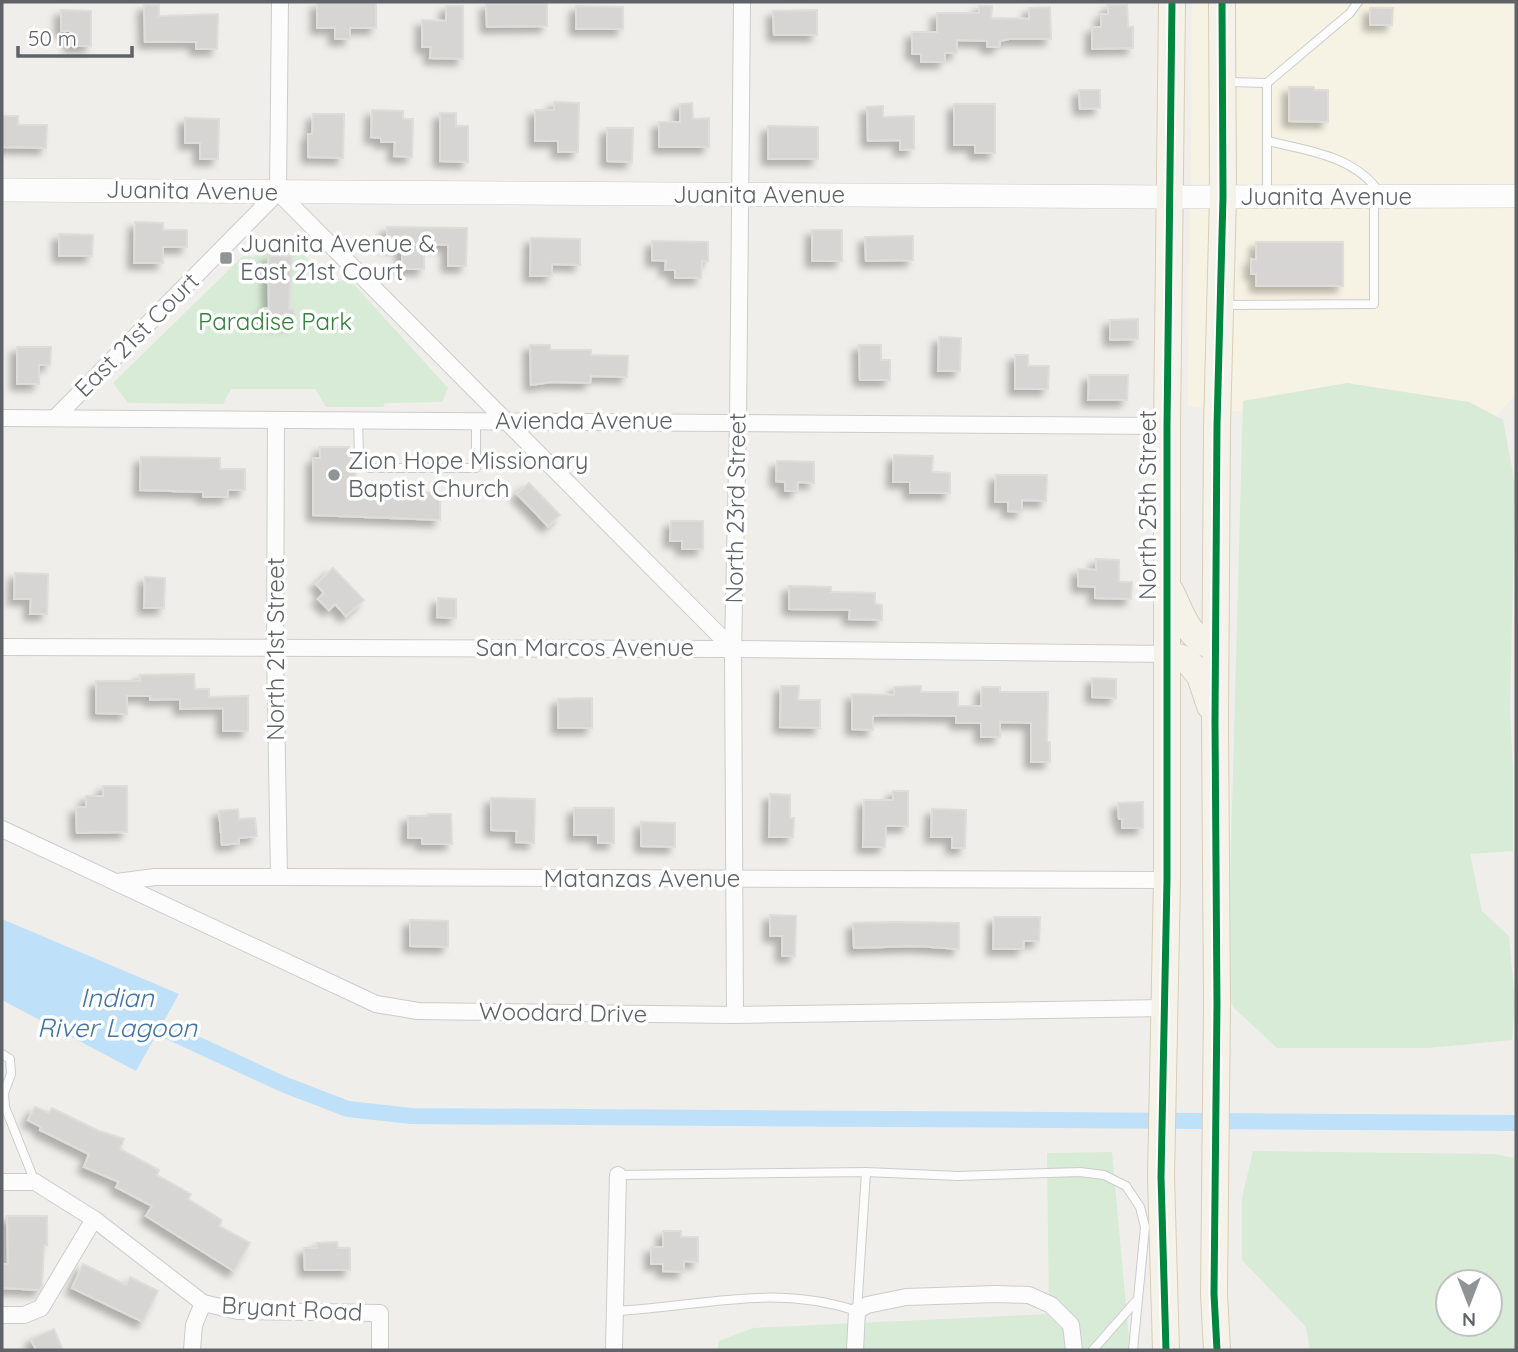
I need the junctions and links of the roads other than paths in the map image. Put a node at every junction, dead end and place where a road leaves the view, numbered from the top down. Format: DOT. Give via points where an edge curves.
graph roads {
  1 [pos="280,2"];
  2 [pos="742,2"];
  3 [pos="1172,2"];
  4 [pos="1222,2"];
  5 [pos="1358,2"];
  6 [pos="1222,82"];
  7 [pos="1267,83"];
  8 [pos="1267,141"];
  9 [pos="2,190"];
  10 [pos="278,192"];
  11 [pos="740,195"];
  12 [pos="1378,196"];
  13 [pos="1516,196"];
  14 [pos="1170,197"];
  15 [pos="1223,197"];
  16 [pos="1267,197"];
  17 [pos="1220,306"];
  18 [pos="2,418"];
  19 [pos="55,418"];
  20 [pos="358,420"];
  21 [pos="476,420"];
  22 [pos="276,421"];
  23 [pos="506,421"];
  24 [pos="738,422"];
  25 [pos="1167,426"];
  26 [pos="1168,584"];
  27 [pos="1215,646"];
  28 [pos="2,647"];
  29 [pos="275,647"];
  30 [pos="733,649"];
  31 [pos="1168,654"];
  32 [pos="1215,722"];
  33 [pos="2,830"];
  34 [pos="279,877"];
  35 [pos="735,880"];
  36 [pos="1167,880"];
  37 [pos="117,882"];
  38 [pos="1164,1009"];
  39 [pos="735,1015"];
  40 [pos="2,1054"];
  41 [pos="3,1092"];
  42 [pos="3,1107"];
  43 [pos="866,1172"];
  44 [pos="618,1175"];
  45 [pos="2,1182"];
  46 [pos="35,1182"];
  47 [pos="94,1219"];
  48 [pos="1136,1301"];
  49 [pos="203,1303"];
  50 [pos="615,1311"];
  51 [pos="857,1311"];
  52 [pos="2,1315"];
  53 [pos="192,1350"];
  54 [pos="380,1350"];
  55 [pos="614,1350"];
  56 [pos="855,1350"];
  57 [pos="1074,1350"];
  58 [pos="1093,1350"];
  59 [pos="1133,1350"];
  60 [pos="1166,1350"];
  61 [pos="1217,1350"];
  1 -- 10 [label="street"];
  2 -- 11 [label="street, North 23rd Street"];
  3 -- 14 [label="main road, North 25th Street"];
  4 -- 6 [label="main road"];
  5 -- 7 [label="lane"];
  6 -- 7 [label="lane"];
  6 -- 15 [label="main road"];
  7 -- 8 [label="lane"];
  8 -- 12 [label="lane" via="1324,154 1360,171"];
  8 -- 16 [label="lane"];
  9 -- 10 [label="street, Juanita Avenue"];
  10 -- 11 [label="street, Juanita Avenue"];
  10 -- 19 [label="street, East 21st Court"];
  10 -- 23 [label="street"];
  11 -- 14 [label="street, Juanita Avenue"];
  11 -- 24 [label="street, North 23rd Street"];
  12 -- 13 [label="street, Juanita Avenue"];
  12 -- 16 [label="street, Juanita Avenue"];
  12 -- 17 [label="lane" via="1374,304"];
  14 -- 15 [label="street, Juanita Avenue"];
  14 -- 25 [label="main road, North 25th Street"];
  15 -- 16 [label="street, Juanita Avenue"];
  15 -- 17 [label="main road"];
  17 -- 27 [label="main road"];
  18 -- 19 [label="street, Avienda Avenue"];
  19 -- 22 [label="street, Avienda Avenue"];
  20 -- 21 [label="street, Avienda Avenue"];
  20 -- 21 [label="lane" via="359,456 368,468 476,468"];
  20 -- 22 [label="street, Avienda Avenue"];
  21 -- 23 [label="street, Avienda Avenue"];
  22 -- 29 [label="street, North 21st Street"];
  23 -- 24 [label="street, Avienda Avenue"];
  23 -- 30 [label="street"];
  24 -- 25 [label="street, Avienda Avenue"];
  24 -- 30 [label="street, North 23rd Street"];
  25 -- 26 [label="main road, North 25th Street"];
  26 -- 27 [label="main road" via="1193,635 1204,645"];
  26 -- 31 [label="main road, North 25th Street"];
  27 -- 32 [label="main road"];
  28 -- 29 [label="street, San Marcos Avenue"];
  29 -- 30 [label="street, San Marcos Avenue"];
  29 -- 34 [label="street, North 21st Street"];
  30 -- 31 [label="street, San Marcos Avenue"];
  30 -- 35 [label="street, North 23rd Street"];
  31 -- 32 [label="main road" via="1187,660 1200,676"];
  31 -- 36 [label="main road, North 25th Street"];
  32 -- 61 [label="main road"];
  33 -- 37 [label="street, Woodard Drive"];
  34 -- 35 [label="street, Matanzas Avenue"];
  34 -- 37 [label="street, Matanzas Avenue" via="155,877"];
  35 -- 36 [label="street, Matanzas Avenue"];
  35 -- 39 [label="street, North 23rd Street"];
  36 -- 38 [label="main road, North 25th Street"];
  37 -- 39 [label="street, Woodard Drive" via="376,1004 418,1011"];
  38 -- 39 [label="street, Woodard Drive"];
  38 -- 60 [label="main road, North 25th Street" via="1161,1177"];
  40 -- 41 [label="lane" via="10,1059 11,1074"];
  41 -- 42 [label="lane"];
  42 -- 46 [label="lane"];
  43 -- 44 [label="lane"];
  43 -- 48 [label="lane" via="1104,1175 1126,1186 1140,1207 1144,1227"];
  43 -- 51 [label="lane"];
  44 -- 50 [label="street"];
  45 -- 46 [label="street"];
  46 -- 47 [label="street"];
  47 -- 49 [label="street"];
  47 -- 52 [label="street" via="41,1308 24,1315"];
  48 -- 58 [label="lane"];
  48 -- 59 [label="lane"];
  49 -- 53 [label="street" via="194,1325"];
  49 -- 54 [label="street, Bryant Road" via="238,1311 380,1313"];
  50 -- 51 [label="lane" via="746,1297 812,1300"];
  50 -- 55 [label="street"];
  51 -- 56 [label="street"];
  51 -- 57 [label="street" via="906,1297 1029,1295 1051,1305 1070,1325"];
}
